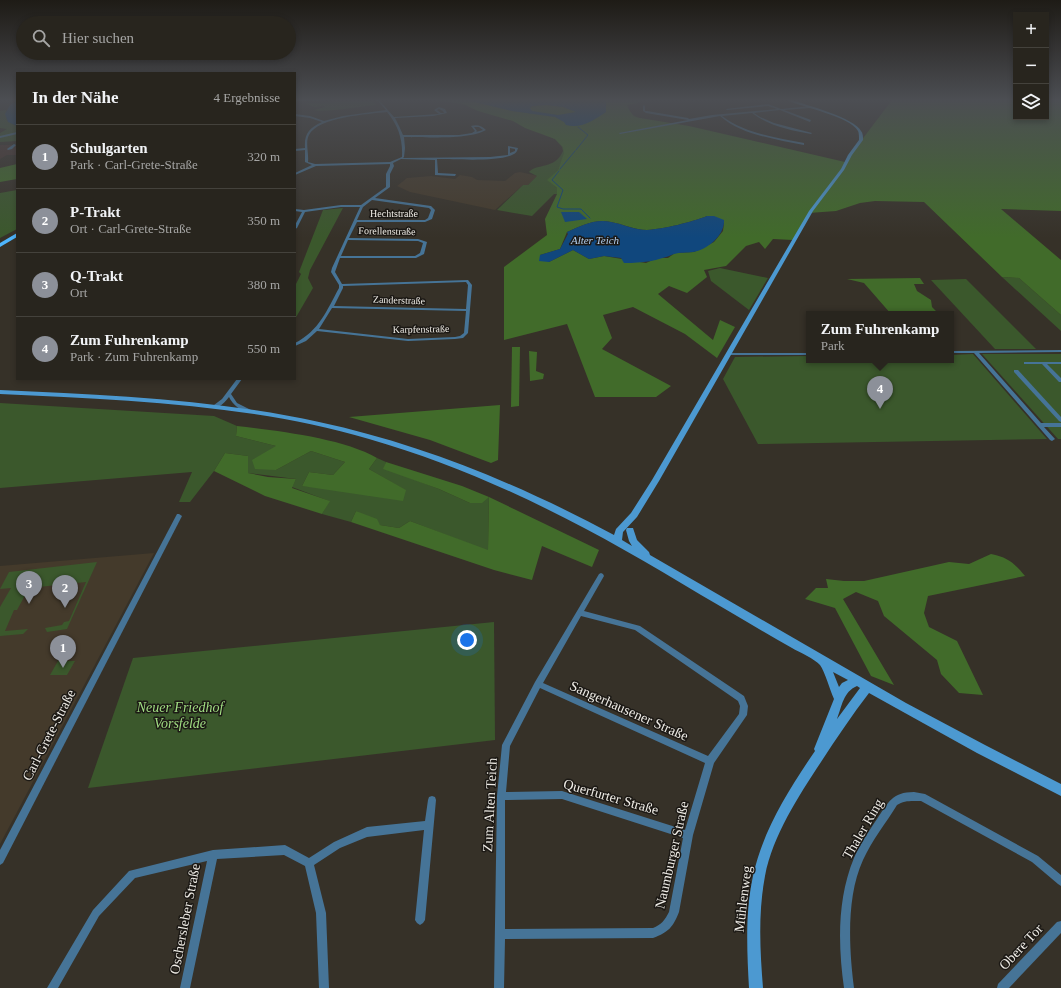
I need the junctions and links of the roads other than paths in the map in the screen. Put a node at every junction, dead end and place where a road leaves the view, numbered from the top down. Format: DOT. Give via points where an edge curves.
graph roads {
  1 [pos="13,146"];
  2 [pos="404,146"];
  3 [pos="856,146"];
  4 [pos="8,149"];
  5 [pos="307,149"];
  6 [pos="296,150"];
  7 [pos="509,155"];
  8 [pos="402,159"];
  9 [pos="436,160"];
  10 [pos="391,163"];
  11 [pos="316,165"];
  12 [pos="296,174"];
  13 [pos="455,175"];
  14 [pos="372,199"];
  15 [pos="362,206"];
  16 [pos="296,210"];
  17 [pos="304,211"];
  18 [pos="356,221"];
  19 [pos="296,224"];
  20 [pos="16,235"];
  21 [pos="348,239"];
  22 [pos="0,243"];
  23 [pos="339,257"];
  24 [pos="341,285"];
  25 [pos="330,307"];
  26 [pos="467,310"];
  27 [pos="318,330"];
  28 [pos="296,345"];
  29 [pos="1061,351"];
  30 [pos="954,352"];
  31 [pos="975,352"];
  32 [pos="728,354"];
  33 [pos="806,354"];
  34 [pos="1026,363"];
  35 [pos="1043,363"];
  36 [pos="1061,363"];
  37 [pos="1016,371"];
  38 [pos="239,380"];
  39 [pos="1061,381"];
  40 [pos="230,391"];
  41 [pos="0,392"];
  42 [pos="216,406"];
  43 [pos="250,411"];
  44 [pos="1061,420"];
  45 [pos="1061,425"];
  46 [pos="1040,426"];
  47 [pos="1052,439"];
  48 [pos="634,515"];
  49 [pos="179,516"];
  50 [pos="630,530"];
  51 [pos="617,541"];
  52 [pos="656,563"];
  53 [pos="601,576"];
  54 [pos="579,613"];
  55 [pos="823,661"];
  56 [pos="857,681"];
  57 [pos="538,684"];
  58 [pos="867,686"];
  59 [pos="838,697"];
  60 [pos="817,756"];
  61 [pos="710,761"];
  62 [pos="1061,790"];
  63 [pos="500,796"];
  64 [pos="432,800"];
  65 [pos="429,825"];
  66 [pos="688,835"];
  67 [pos="213,854"];
  68 [pos="0,860"];
  69 [pos="309,863"];
  70 [pos="1061,881"];
  71 [pos="420,920"];
  72 [pos="1061,926"];
  73 [pos="500,934"];
  74 [pos="52,988"];
  75 [pos="185,988"];
  76 [pos="324,988"];
  77 [pos="499,988"];
  78 [pos="756,988"];
  79 [pos="849,988"];
  80 [pos="1002,988"];
  1 -- 4 [label="street"];
  2 -- 8 [label="street"];
  3 -- 32 [label="street" via="808,215"];
  5 -- 6 [label="street"];
  5 -- 11 [label="street" via="306,162"];
  7 -- 9 [label="street"];
  8 -- 9 [label="street"];
  8 -- 10 [label="street"];
  9 -- 13 [label="street" via="436,174"];
  10 -- 11 [label="street"];
  10 -- 14 [label="street" via="389,185"];
  11 -- 12 [label="street"];
  14 -- 15 [label="street"];
  14 -- 18 [label="street, Hechtstraße" via="430,207 433,210 430,219 425,221"];
  15 -- 17 [label="street"];
  15 -- 18 [label="street"];
  16 -- 17 [label="street"];
  17 -- 19 [label="street"];
  18 -- 21 [label="street"];
  20 -- 22 [label="main road"];
  21 -- 23 [label="street"];
  21 -- 23 [label="street, Forellenstraße" via="425,242 422,254 416,257"];
  23 -- 24 [label="street" via="333,272"];
  24 -- 25 [label="street"];
  24 -- 26 [label="street, Karpfenstraße" via="467,281 470,285"];
  25 -- 26 [label="street, Zanderstraße"];
  25 -- 27 [label="street"];
  26 -- 27 [label="street, Karpfenstraße" via="466,333 456,338 408,340"];
  27 -- 28 [label="street"];
  29 -- 31 [label="street"];
  30 -- 31 [label="street"];
  31 -- 46 [label="street"];
  32 -- 33 [label="street"];
  32 -- 48 [label="street"];
  34 -- 35 [label="street"];
  35 -- 36 [label="street"];
  35 -- 39 [label="street"];
  37 -- 44 [label="street"];
  38 -- 40 [label="street"];
  40 -- 42 [label="street"];
  40 -- 43 [label="street" via="235,404"];
  41 -- 42 [label="street"];
  42 -- 43 [label="street"];
  43 -- 51 [label="street" via="334,428 420,452 499,482"];
  45 -- 46 [label="street"];
  46 -- 47 [label="street"];
  48 -- 50 [label="street"];
  48 -- 51 [label="street" via="619,531"];
  49 -- 68 [label="street, Carl-Grete-Straße"];
  50 -- 51 [label="street" via="625,537"];
  50 -- 52 [label="street" via="635,543"];
  51 -- 52 [label="street"];
  52 -- 55 [label="street"];
  53 -- 54 [label="street, Zum Alten Teich"];
  54 -- 57 [label="street, Zum Alten Teich"];
  54 -- 61 [label="street, Naumburger Straße" via="637,628 741,699 744,706 743,715"];
  55 -- 56 [label="street"];
  55 -- 59 [label="street"];
  56 -- 58 [label="street"];
  56 -- 59 [label="street, Mühlenweg" via="846,686"];
  57 -- 61 [label="street, Sangerhausener Straße"];
  57 -- 63 [label="street, Zum Alten Teich" via="506,745"];
  58 -- 60 [label="street, Mühlenweg"];
  58 -- 62 [label="street"];
  59 -- 60 [label="street, Mühlenweg"];
  60 -- 78 [label="street, Mühlenweg" via="778,822 759,876 753,939"];
  61 -- 66 [label="street, Naumburger Straße"];
  63 -- 66 [label="street, Querfurter Straße" via="562,795"];
  63 -- 73 [label="street, Zum Alten Teich"];
  64 -- 65 [label="street"];
  65 -- 69 [label="street" via="367,832 337,845"];
  65 -- 71 [label="street"];
  66 -- 73 [label="street, Naumburger Straße" via="674,912 670,924 662,930 653,933"];
  67 -- 69 [label="street" via="284,850"];
  67 -- 74 [label="street" via="132,874 96,913"];
  67 -- 75 [label="street, Oschersleber Straße"];
  69 -- 76 [label="street" via="321,913"];
  70 -- 79 [label="street, Thaler Ring" via="1035,859 922,797 898,798 858,860 847,901 845,943"];
  72 -- 80 [label="street, Obere Tor"];
  73 -- 77 [label="street, Zum Alten Teich"];
}
